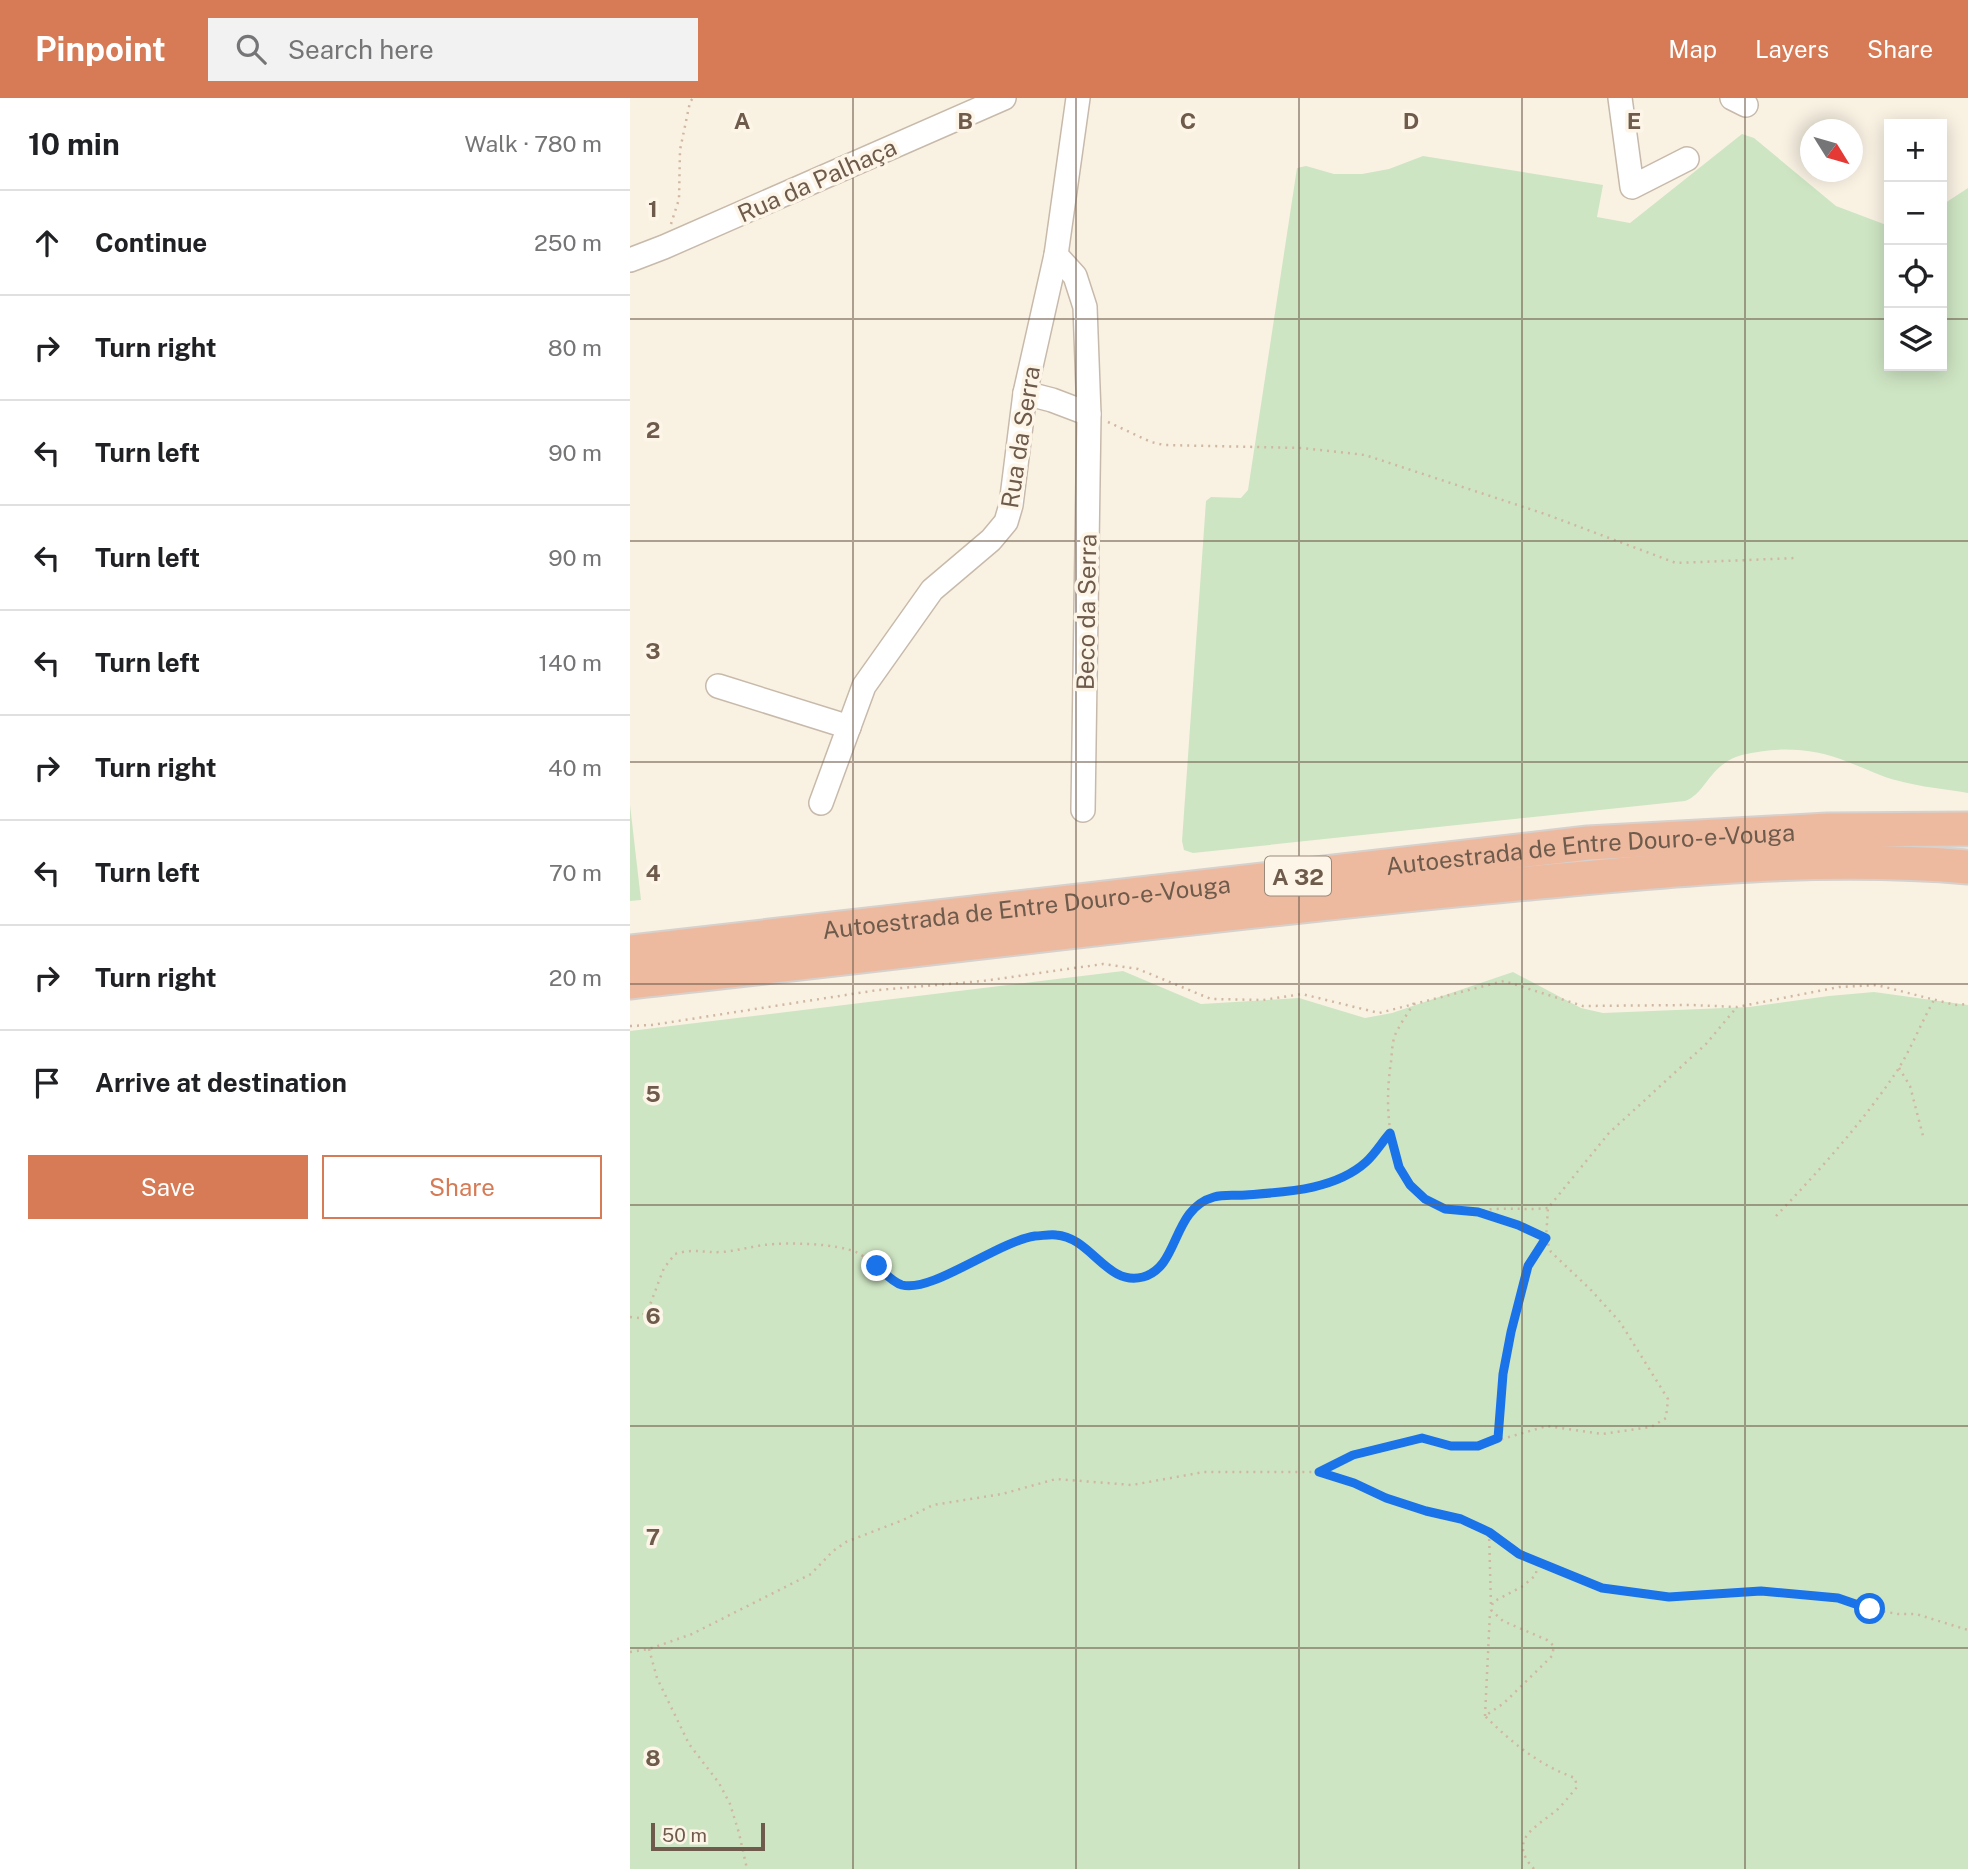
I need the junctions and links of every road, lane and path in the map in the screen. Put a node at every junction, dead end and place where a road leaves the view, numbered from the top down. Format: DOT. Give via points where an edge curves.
graph roads {
  1 [pos="693,98"];
  2 [pos="1004,98"];
  3 [pos="1078,98"];
  4 [pos="1620,98"];
  5 [pos="1687,159"];
  6 [pos="664,247"];
  7 [pos="1056,255"];
  8 [pos="630,260"];
  9 [pos="1025,393"];
  10 [pos="1089,414"];
  11 [pos="1796,558"];
  12 [pos="718,686"];
  13 [pos="849,727"];
  14 [pos="821,803"];
  15 [pos="1083,810"];
  16 [pos="1968,829"];
  17 [pos="1968,867"];
  18 [pos="630,952"];
  19 [pos="630,982"];
  20 [pos="1934,999"];
  21 [pos="1415,1003"];
  22 [pos="1968,1004"];
  23 [pos="1737,1007"];
  24 [pos="630,1026"];
  25 [pos="1899,1068"];
  26 [pos="1390,1133"];
  27 [pos="1923,1136"];
  28 [pos="1548,1208"];
  29 [pos="1478,1212"];
  30 [pos="1776,1216"];
  31 [pos="1546,1238"];
  32 [pos="630,1318"];
  33 [pos="1498,1438"];
  34 [pos="1319,1472"];
  35 [pos="1489,1532"];
  36 [pos="1537,1561"];
  37 [pos="1491,1610"];
  38 [pos="1968,1630"];
  39 [pos="649,1649"];
  40 [pos="630,1652"];
  41 [pos="1485,1716"];
  42 [pos="747,1869"];
  43 [pos="1534,1869"];
  1 -- 6 [label="path" via="680,150 679,199"];
  2 -- 6 [label="street, Rua da Palhaça"];
  3 -- 7 [label="street, Rua da Serra"];
  4 -- 5 [label="street" via="1632,187"];
  6 -- 8 [label="street, Rua da Palhaça"];
  7 -- 9 [label="street, Rua da Serra"];
  7 -- 10 [label="street, Beco da Serra" via="1075,276 1085,307"];
  9 -- 10 [label="street"];
  9 -- 13 [label="street, Rua da Serra" via="1006,522 932,590 864,687"];
  10 -- 11 [label="path" via="1164,444 1302,448 1365,455 1676,563"];
  10 -- 15 [label="street, Beco da Serra"];
  12 -- 13 [label="street"];
  13 -- 14 [label="street, Rua da Serra"];
  16 -- 18 [label="highway, Autoestrada de Entre Douro-e-Vouga / A 32" via="1827,830 1588,843"];
  17 -- 19 [label="highway, Autoestrada de Entre Douro-e-Vouga / A 32" via="1845,862 1649,872 1198,915"];
  20 -- 22 [label="path"];
  20 -- 23 [label="path" via="1877,985 1839,987"];
  20 -- 25 [label="path"];
  21 -- 23 [label="path" via="1504,981 1583,1006"];
  21 -- 24 [label="path" via="1378,1013 1302,994 1263,1000 1211,999 1138,969 1103,964"];
  21 -- 26 [label="path" via="1394,1038 1386,1088"];
  23 -- 28 [label="path" via="1706,1044 1609,1133"];
  25 -- 27 [label="path" via="1910,1086"];
  25 -- 30 [label="path" via="1853,1129"];
  26 -- 29 [label="path" via="1399,1167 1410,1185 1445,1209"];
  26 -- 32 [label="path" via="1368,1161 1341,1179 1297,1190 1213,1197 1201,1204 1185,1217 1158,1270 1144,1277 1127,1280 1079,1243 1058,1235 1013,1242 919,1287 901,1285 856,1252 830,1247 698,1249 675,1254 648,1310 639,1318"];
  28 -- 29 [label="path"];
  28 -- 31 [label="path"];
  29 -- 31 [label="path"];
  31 -- 33 [label="path" via="1528,1266 1511,1332"];
  31 -- 33 [label="path" via="1550,1252 1620,1322 1668,1399 1666,1418 1651,1427 1628,1431 1602,1434 1547,1426"];
  33 -- 34 [label="path" via="1478,1446 1451,1446 1422,1438 1353,1455"];
  34 -- 35 [label="path"];
  34 -- 39 [label="path" via="1204,1472 1132,1485 1056,1479 933,1506 846,1542 811,1574 692,1634"];
  35 -- 36 [label="path"];
  35 -- 37 [label="path"];
  36 -- 37 [label="path" via="1536,1575 1493,1602"];
  36 -- 38 [label="path" via="1602,1588 1669,1597 1761,1591 1838,1598"];
  37 -- 41 [label="path"];
  37 -- 41 [label="path" via="1503,1621 1554,1646 1546,1664"];
  39 -- 40 [label="path"];
  39 -- 42 [label="path" via="657,1678 689,1744 730,1804"];
  41 -- 43 [label="path" via="1550,1769 1574,1778 1577,1787 1528,1832 1522,1844 1524,1858"];
}
